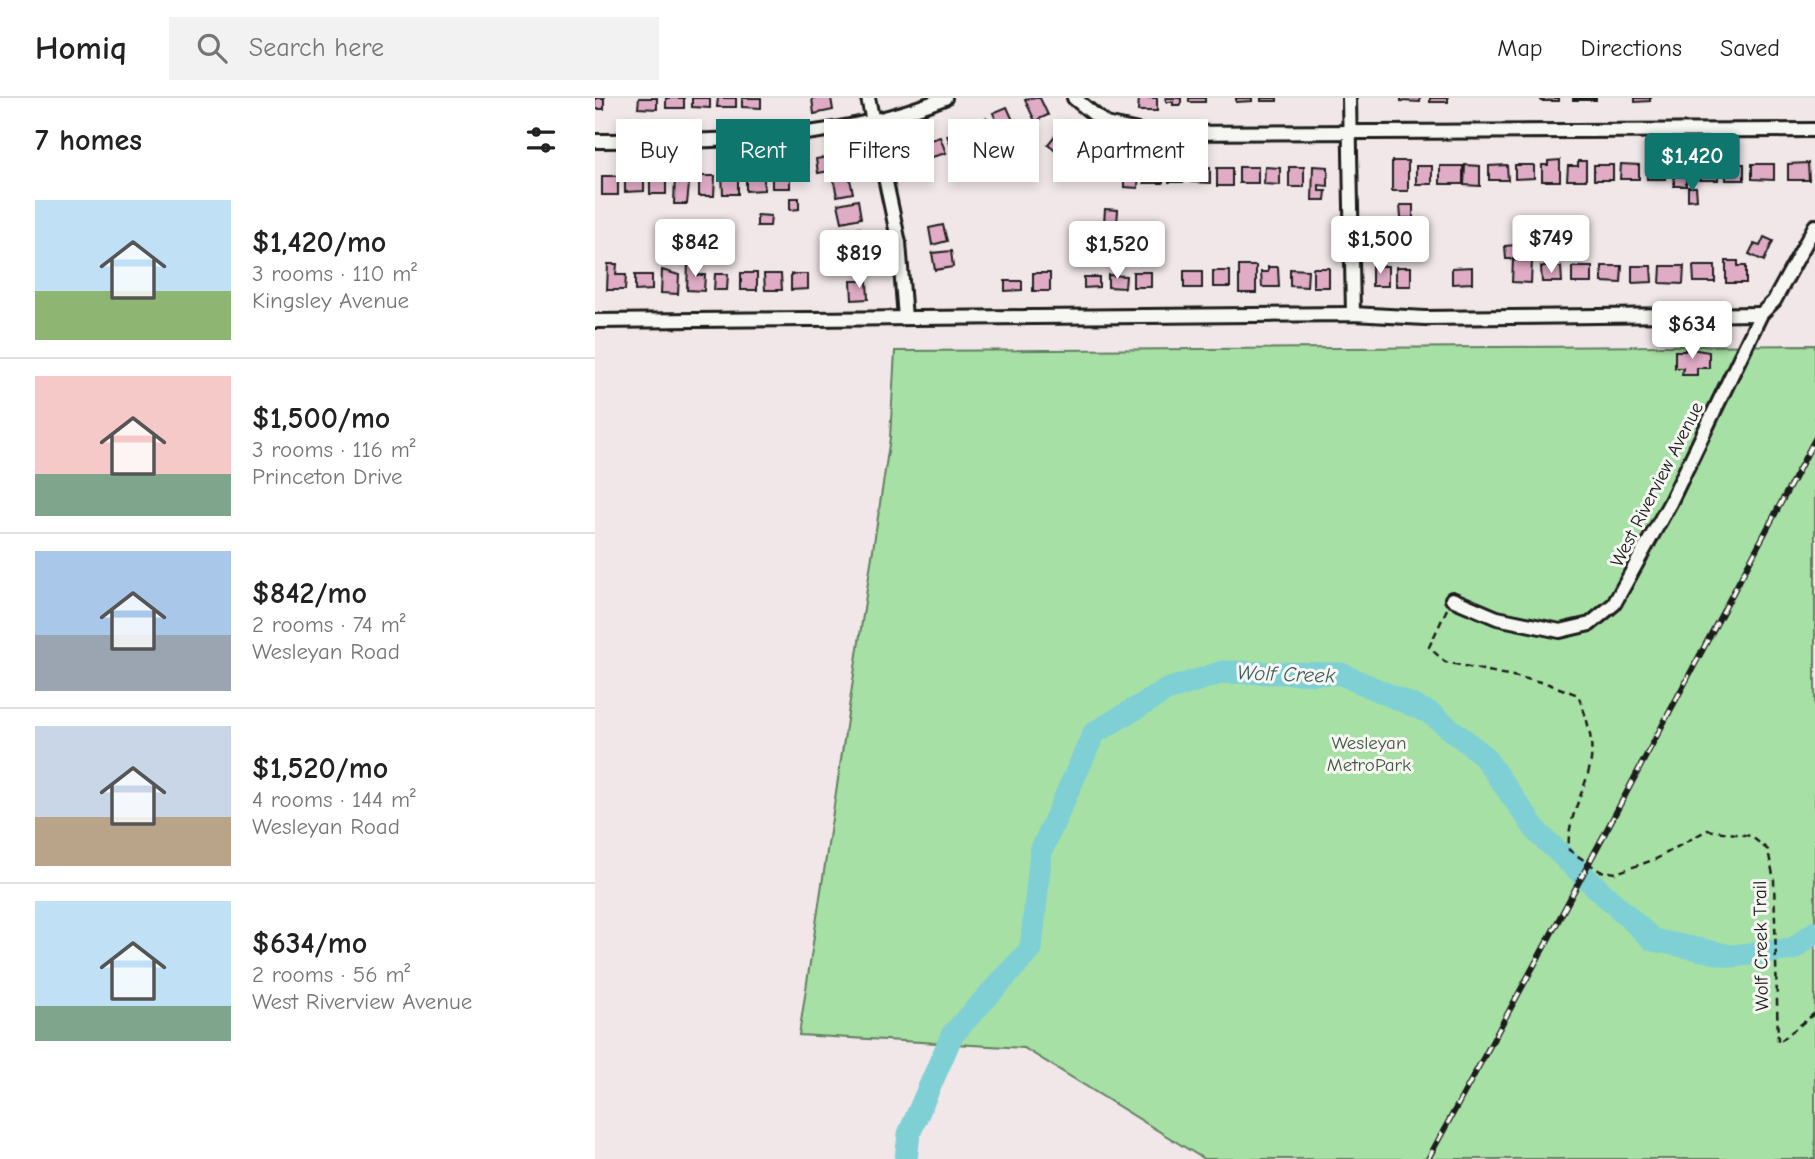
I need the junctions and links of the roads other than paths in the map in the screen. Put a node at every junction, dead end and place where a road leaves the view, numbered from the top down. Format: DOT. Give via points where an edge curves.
graph roads {
  1 [pos="868,98"];
  2 [pos="945,98"];
  3 [pos="1074,98"];
  4 [pos="1349,98"];
  5 [pos="873,119"];
  6 [pos="880,119"];
  7 [pos="1815,130"];
  8 [pos="824,132"];
  9 [pos="1351,132"];
  10 [pos="595,141"];
  11 [pos="886,182"];
  12 [pos="1815,226"];
  13 [pos="1353,314"];
  14 [pos="1761,314"];
  15 [pos="905,318"];
  16 [pos="595,321"];
  17 [pos="1452,599"];
  1 -- 5 [label="street"];
  2 -- 6 [label="street"];
  3 -- 9 [label="street" via="1106,124 1136,132"];
  4 -- 9 [label="street"];
  7 -- 9 [label="street"];
  8 -- 10 [label="street" via="778,138"];
  9 -- 13 [label="street"];
  11 -- 15 [label="street" via="899,243"];
  12 -- 14 [label="street, West Riverview Avenue" via="1774,301"];
  13 -- 14 [label="street" via="1425,318"];
  13 -- 15 [label="street"];
  14 -- 17 [label="street, West Riverview Avenue" via="1614,604 1590,624 1560,631 1497,618"];
  15 -- 16 [label="street"];
}
